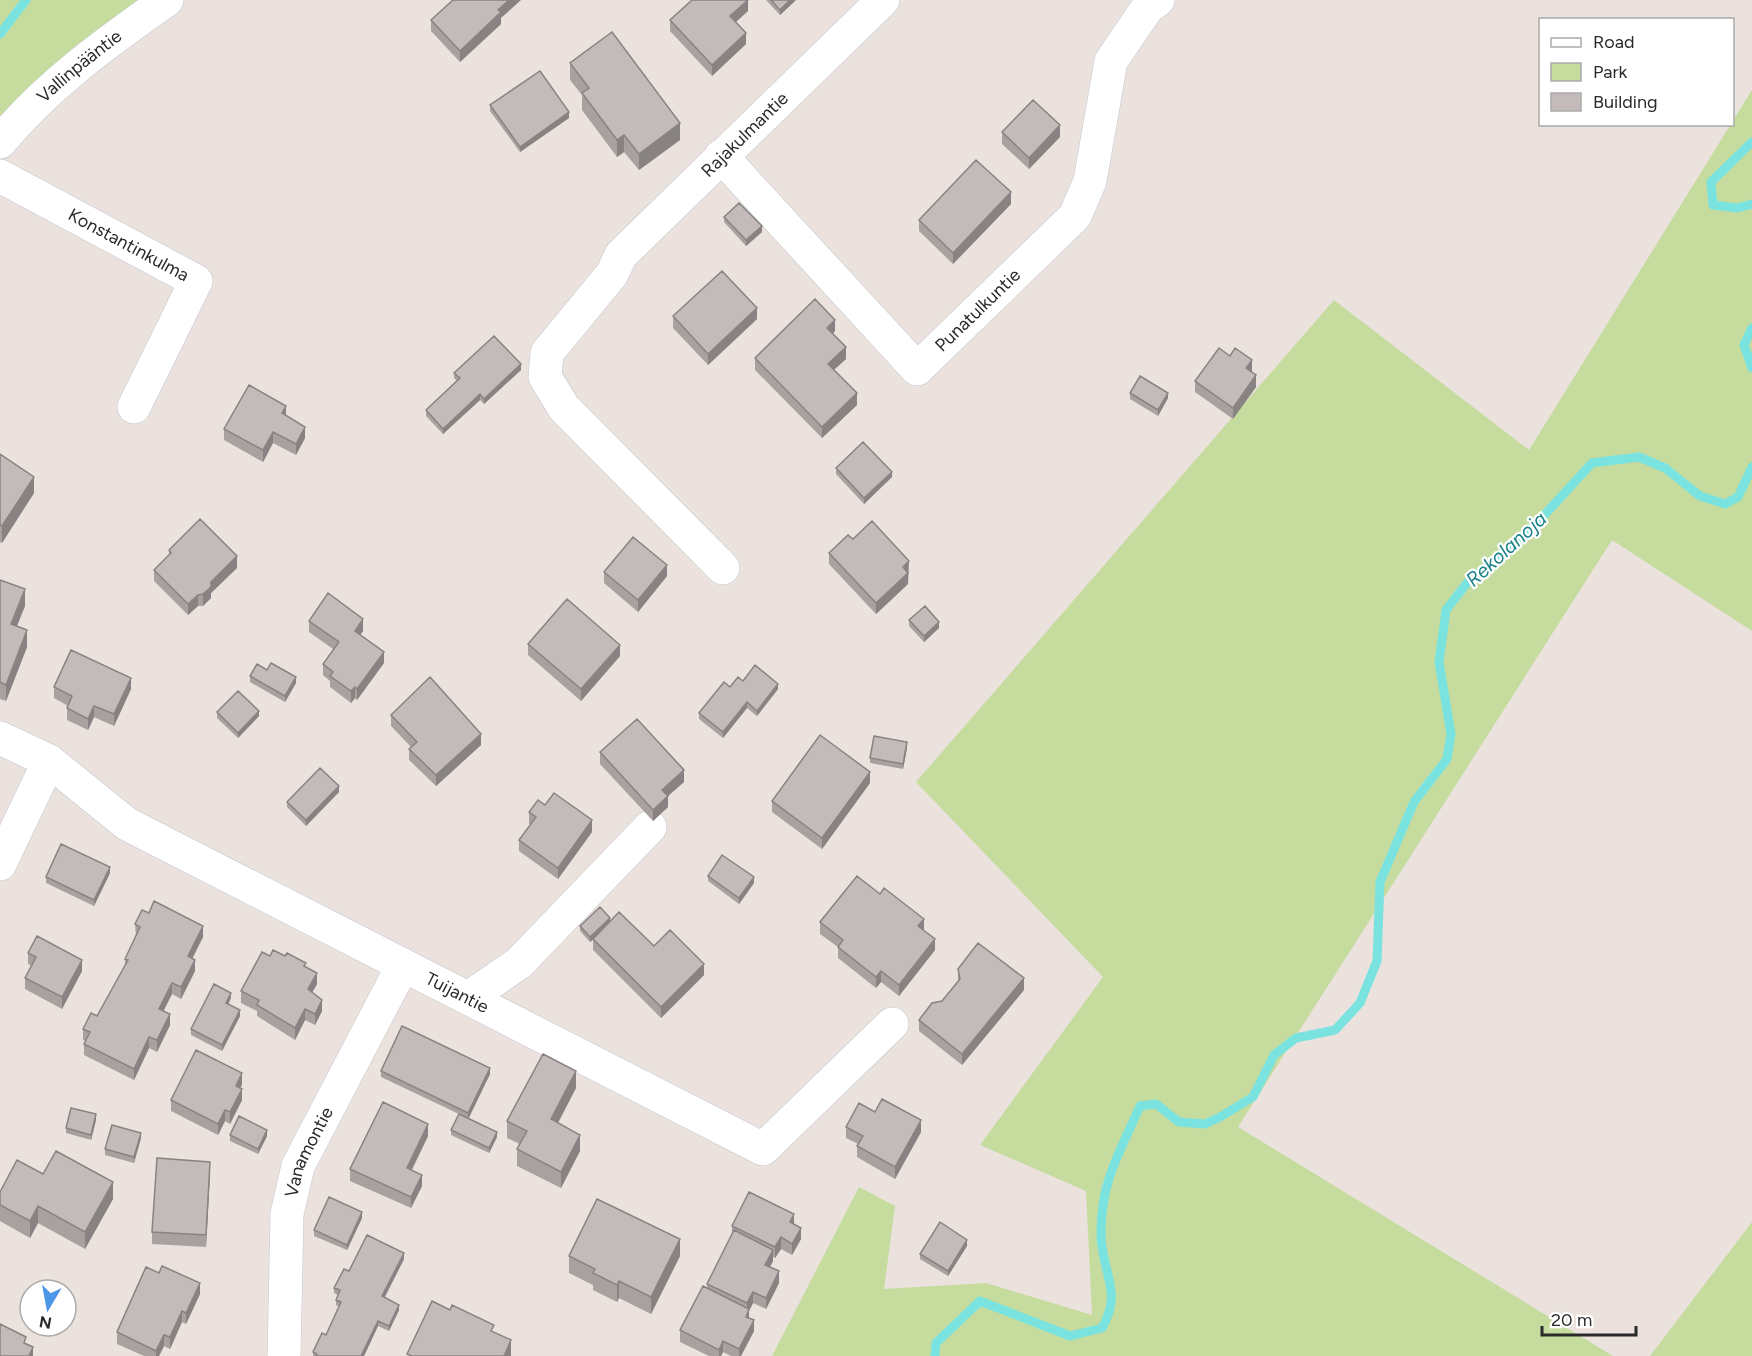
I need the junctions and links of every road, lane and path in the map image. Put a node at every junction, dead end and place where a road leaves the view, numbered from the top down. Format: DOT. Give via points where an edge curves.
graph roads {
  1 [pos="167,0"];
  2 [pos="883,0"];
  3 [pos="1158,0"];
  4 [pos="0,142"];
  5 [pos="721,156"];
  6 [pos="0,176"];
  7 [pos="134,407"];
  8 [pos="723,568"];
  9 [pos="0,738"];
  10 [pos="49,761"];
  11 [pos="650,827"];
  12 [pos="0,864"];
  13 [pos="403,965"];
  14 [pos="468,998"];
  15 [pos="892,1023"];
  16 [pos="284,1356"];
  1 -- 4 [label="street, Vallinpääntie" via="28,108"];
  2 -- 5 [label="street, Rajakulmantie"];
  3 -- 5 [label="street, Punatulkuntie" via="1148,7 1112,61 1090,181 1074,216 917,369"];
  5 -- 8 [label="street, Rajakulmantie" via="621,255 612,274 547,353 545,376 564,408"];
  6 -- 7 [label="street, Konstantinkulma" via="196,281"];
  9 -- 10 [label="street, Tuijantie"];
  10 -- 12 [label="street"];
  10 -- 13 [label="street, Tuijantie" via="127,824"];
  11 -- 14 [label="street" via="519,963"];
  13 -- 14 [label="street, Tuijantie"];
  13 -- 16 [label="street, Vanamontie" via="298,1166 287,1214"];
  14 -- 15 [label="street, Tuijantie" via="763,1149"];
}
